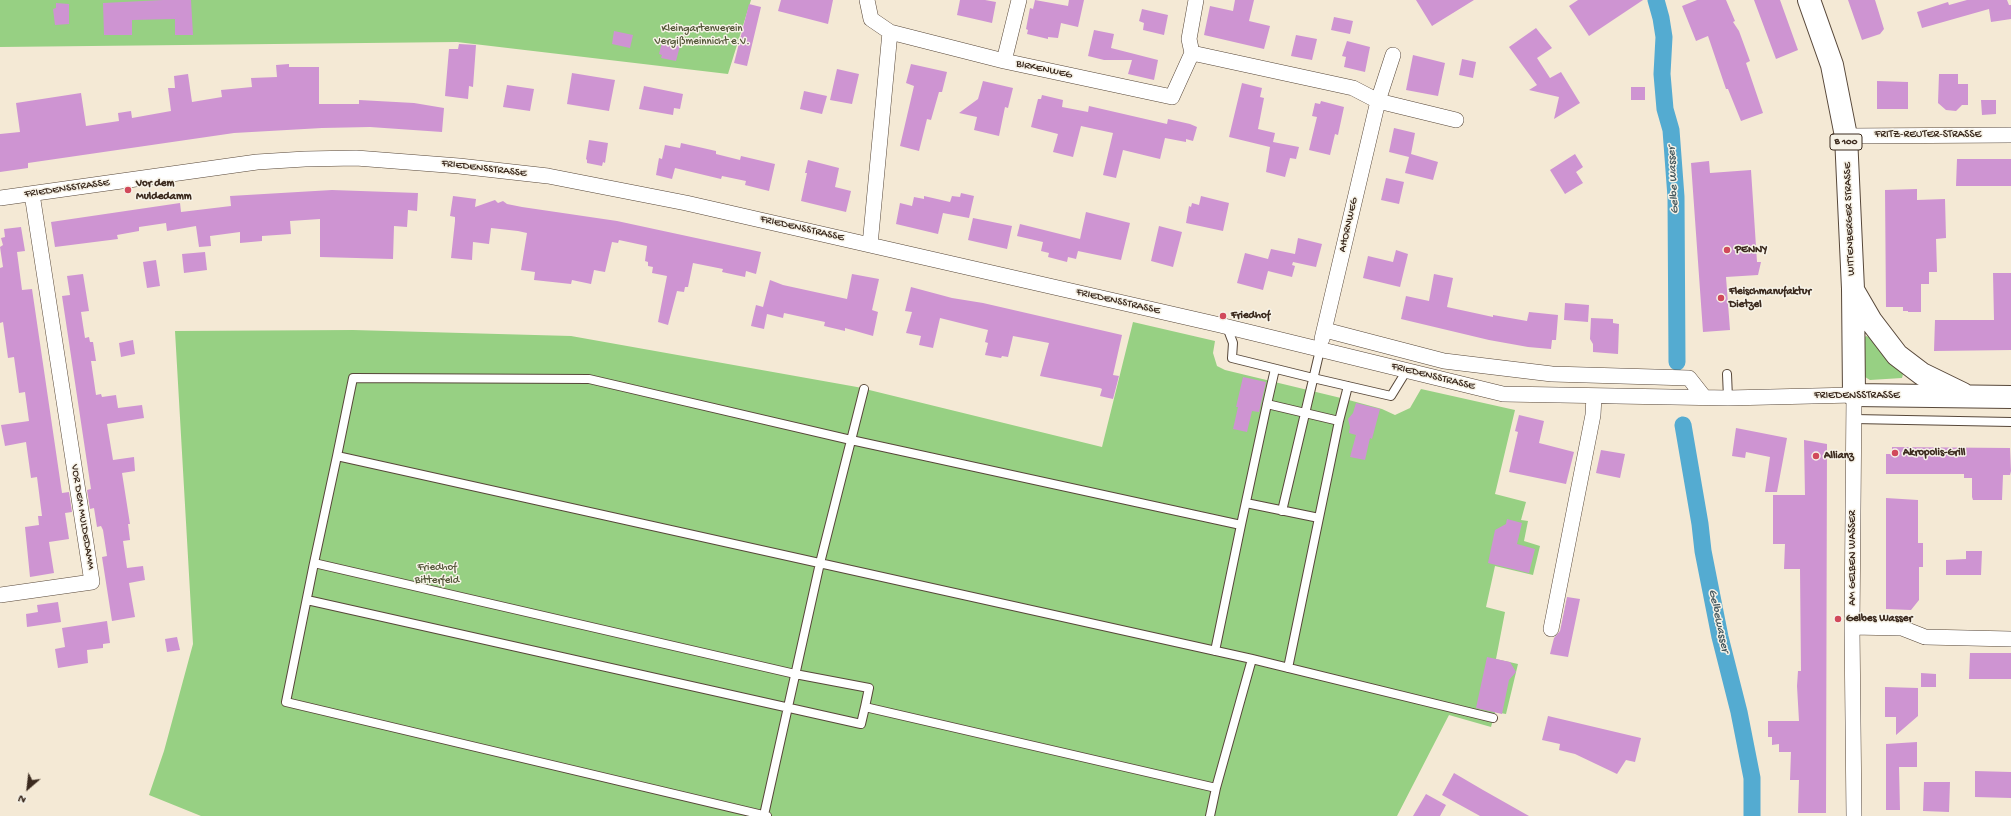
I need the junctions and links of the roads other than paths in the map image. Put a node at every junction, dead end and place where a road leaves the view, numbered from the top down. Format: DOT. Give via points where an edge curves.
graph roads {
  1 [pos="867,0"];
  2 [pos="1019,0"];
  3 [pos="1196,0"];
  4 [pos="1809,0"];
  5 [pos="890,32"];
  6 [pos="1192,53"];
  7 [pos="1393,55"];
  8 [pos="1004,61"];
  9 [pos="1378,101"];
  10 [pos="1456,120"];
  11 [pos="2011,135"];
  12 [pos="1846,136"];
  13 [pos="32,194"];
  14 [pos="0,198"];
  15 [pos="870,245"];
  16 [pos="1853,288"];
  17 [pos="1227,327"];
  18 [pos="1324,330"];
  19 [pos="1320,350"];
  20 [pos="1275,369"];
  21 [pos="1407,370"];
  22 [pos="1726,374"];
  23 [pos="1313,378"];
  24 [pos="1348,386"];
  25 [pos="864,389"];
  26 [pos="1854,395"];
  27 [pos="1594,396"];
  28 [pos="1704,397"];
  29 [pos="1970,397"];
  30 [pos="2011,397"];
  31 [pos="1728,398"];
  32 [pos="1267,404"];
  33 [pos="1305,413"];
  34 [pos="1854,419"];
  35 [pos="1339,421"];
  36 [pos="2011,422"];
  37 [pos="851,440"];
  38 [pos="337,456"];
  39 [pos="1246,503"];
  40 [pos="1282,511"];
  41 [pos="1319,518"];
  42 [pos="1241,525"];
  43 [pos="314,563"];
  44 [pos="820,563"];
  45 [pos="0,595"];
  46 [pos="307,600"];
  47 [pos="1852,627"];
  48 [pos="1551,629"];
  49 [pos="2011,639"];
  50 [pos="1215,651"];
  51 [pos="1252,659"];
  52 [pos="1288,668"];
  53 [pos="795,674"];
  54 [pos="788,707"];
  55 [pos="865,707"];
  56 [pos="1493,718"];
  57 [pos="1216,788"];
  58 [pos="765,816"];
  59 [pos="1210,816"];
  60 [pos="1854,816"];
  1 -- 5 [label="street, BIRKENWEG" via="871,20"];
  2 -- 8 [label="street"];
  3 -- 6 [label="street" via="1189,38"];
  4 -- 12 [label="main road, WITTENBERGER STRASSE / B 100" via="1832,64"];
  5 -- 8 [label="street, BIRKENWEG"];
  5 -- 15 [label="street"];
  6 -- 8 [label="street, BIRKENWEG" via="1172,97"];
  6 -- 9 [label="street" via="1353,88"];
  7 -- 9 [label="street, AHORNWEG"];
  9 -- 10 [label="street"];
  9 -- 18 [label="street, AHORNWEG"];
  11 -- 12 [label="street, FRITZ-REUTER-STRASSE"];
  12 -- 16 [label="main road, WITTENBERGER STRASSE / B 100"];
  13 -- 14 [label="street, FRIEDENSSTRASSE"];
  13 -- 15 [label="street, FRIEDENSSTRASSE" via="257,162 312,158 402,160 563,179 686,203"];
  13 -- 45 [label="street, VOR DEM MULDEDAMM" via="92,582"];
  15 -- 17 [label="street, FRIEDENSSTRASSE"];
  16 -- 26 [label="main road, WITTENBERGER STRASSE / B 100"];
  16 -- 29 [label="main road, B 100" via="1871,321 1897,355 1922,374"];
  17 -- 19 [label="street, FRIEDENSSTRASSE"];
  17 -- 20 [label="lane" via="1233,343 1232,358"];
  18 -- 19 [label="street, AHORNWEG"];
  18 -- 28 [label="street, FRIEDENSSTRASSE" via="1444,361 1552,374 1689,378"];
  19 -- 21 [label="street, FRIEDENSSTRASSE"];
  19 -- 23 [label="lane"];
  20 -- 23 [label="lane"];
  20 -- 32 [label="lane"];
  21 -- 24 [label="lane" via="1391,396"];
  21 -- 27 [label="street, FRIEDENSSTRASSE" via="1503,394"];
  22 -- 31 [label="lane"];
  23 -- 24 [label="lane"];
  23 -- 33 [label="lane"];
  24 -- 35 [label="lane"];
  25 -- 37 [label="lane"];
  26 -- 29 [label="main road, FRIEDENSSTRASSE / B 100"];
  26 -- 31 [label="street, FRIEDENSSTRASSE"];
  26 -- 34 [label="street, AM GELBEN WASSER"];
  27 -- 28 [label="street, FRIEDENSSTRASSE"];
  27 -- 48 [label="street" via="1593,415"];
  28 -- 31 [label="street, FRIEDENSSTRASSE"];
  29 -- 30 [label="main road, FRIEDENSSTRASSE / B 100"];
  32 -- 33 [label="lane"];
  32 -- 39 [label="lane"];
  33 -- 35 [label="lane"];
  33 -- 40 [label="lane"];
  34 -- 36 [label="lane"];
  34 -- 47 [label="street, AM GELBEN WASSER"];
  35 -- 41 [label="lane"];
  37 -- 38 [label="lane" via="589,379 353,378"];
  37 -- 42 [label="lane"];
  37 -- 44 [label="lane"];
  38 -- 43 [label="lane"];
  38 -- 44 [label="lane"];
  39 -- 40 [label="lane"];
  39 -- 42 [label="lane"];
  40 -- 41 [label="lane"];
  41 -- 52 [label="lane"];
  42 -- 50 [label="lane"];
  43 -- 46 [label="lane"];
  43 -- 53 [label="lane"];
  44 -- 50 [label="lane"];
  44 -- 53 [label="lane"];
  46 -- 54 [label="lane"];
  46 -- 58 [label="lane" via="286,702"];
  47 -- 49 [label="street" via="1902,628 1925,637"];
  47 -- 60 [label="street, AM GELBEN WASSER"];
  50 -- 51 [label="lane"];
  51 -- 52 [label="lane"];
  51 -- 57 [label="lane"];
  52 -- 56 [label="lane"];
  53 -- 54 [label="lane"];
  53 -- 55 [label="lane" via="869,688"];
  54 -- 55 [label="lane" via="861,724"];
  54 -- 58 [label="lane"];
  55 -- 57 [label="lane"];
  57 -- 59 [label="lane"];
}
